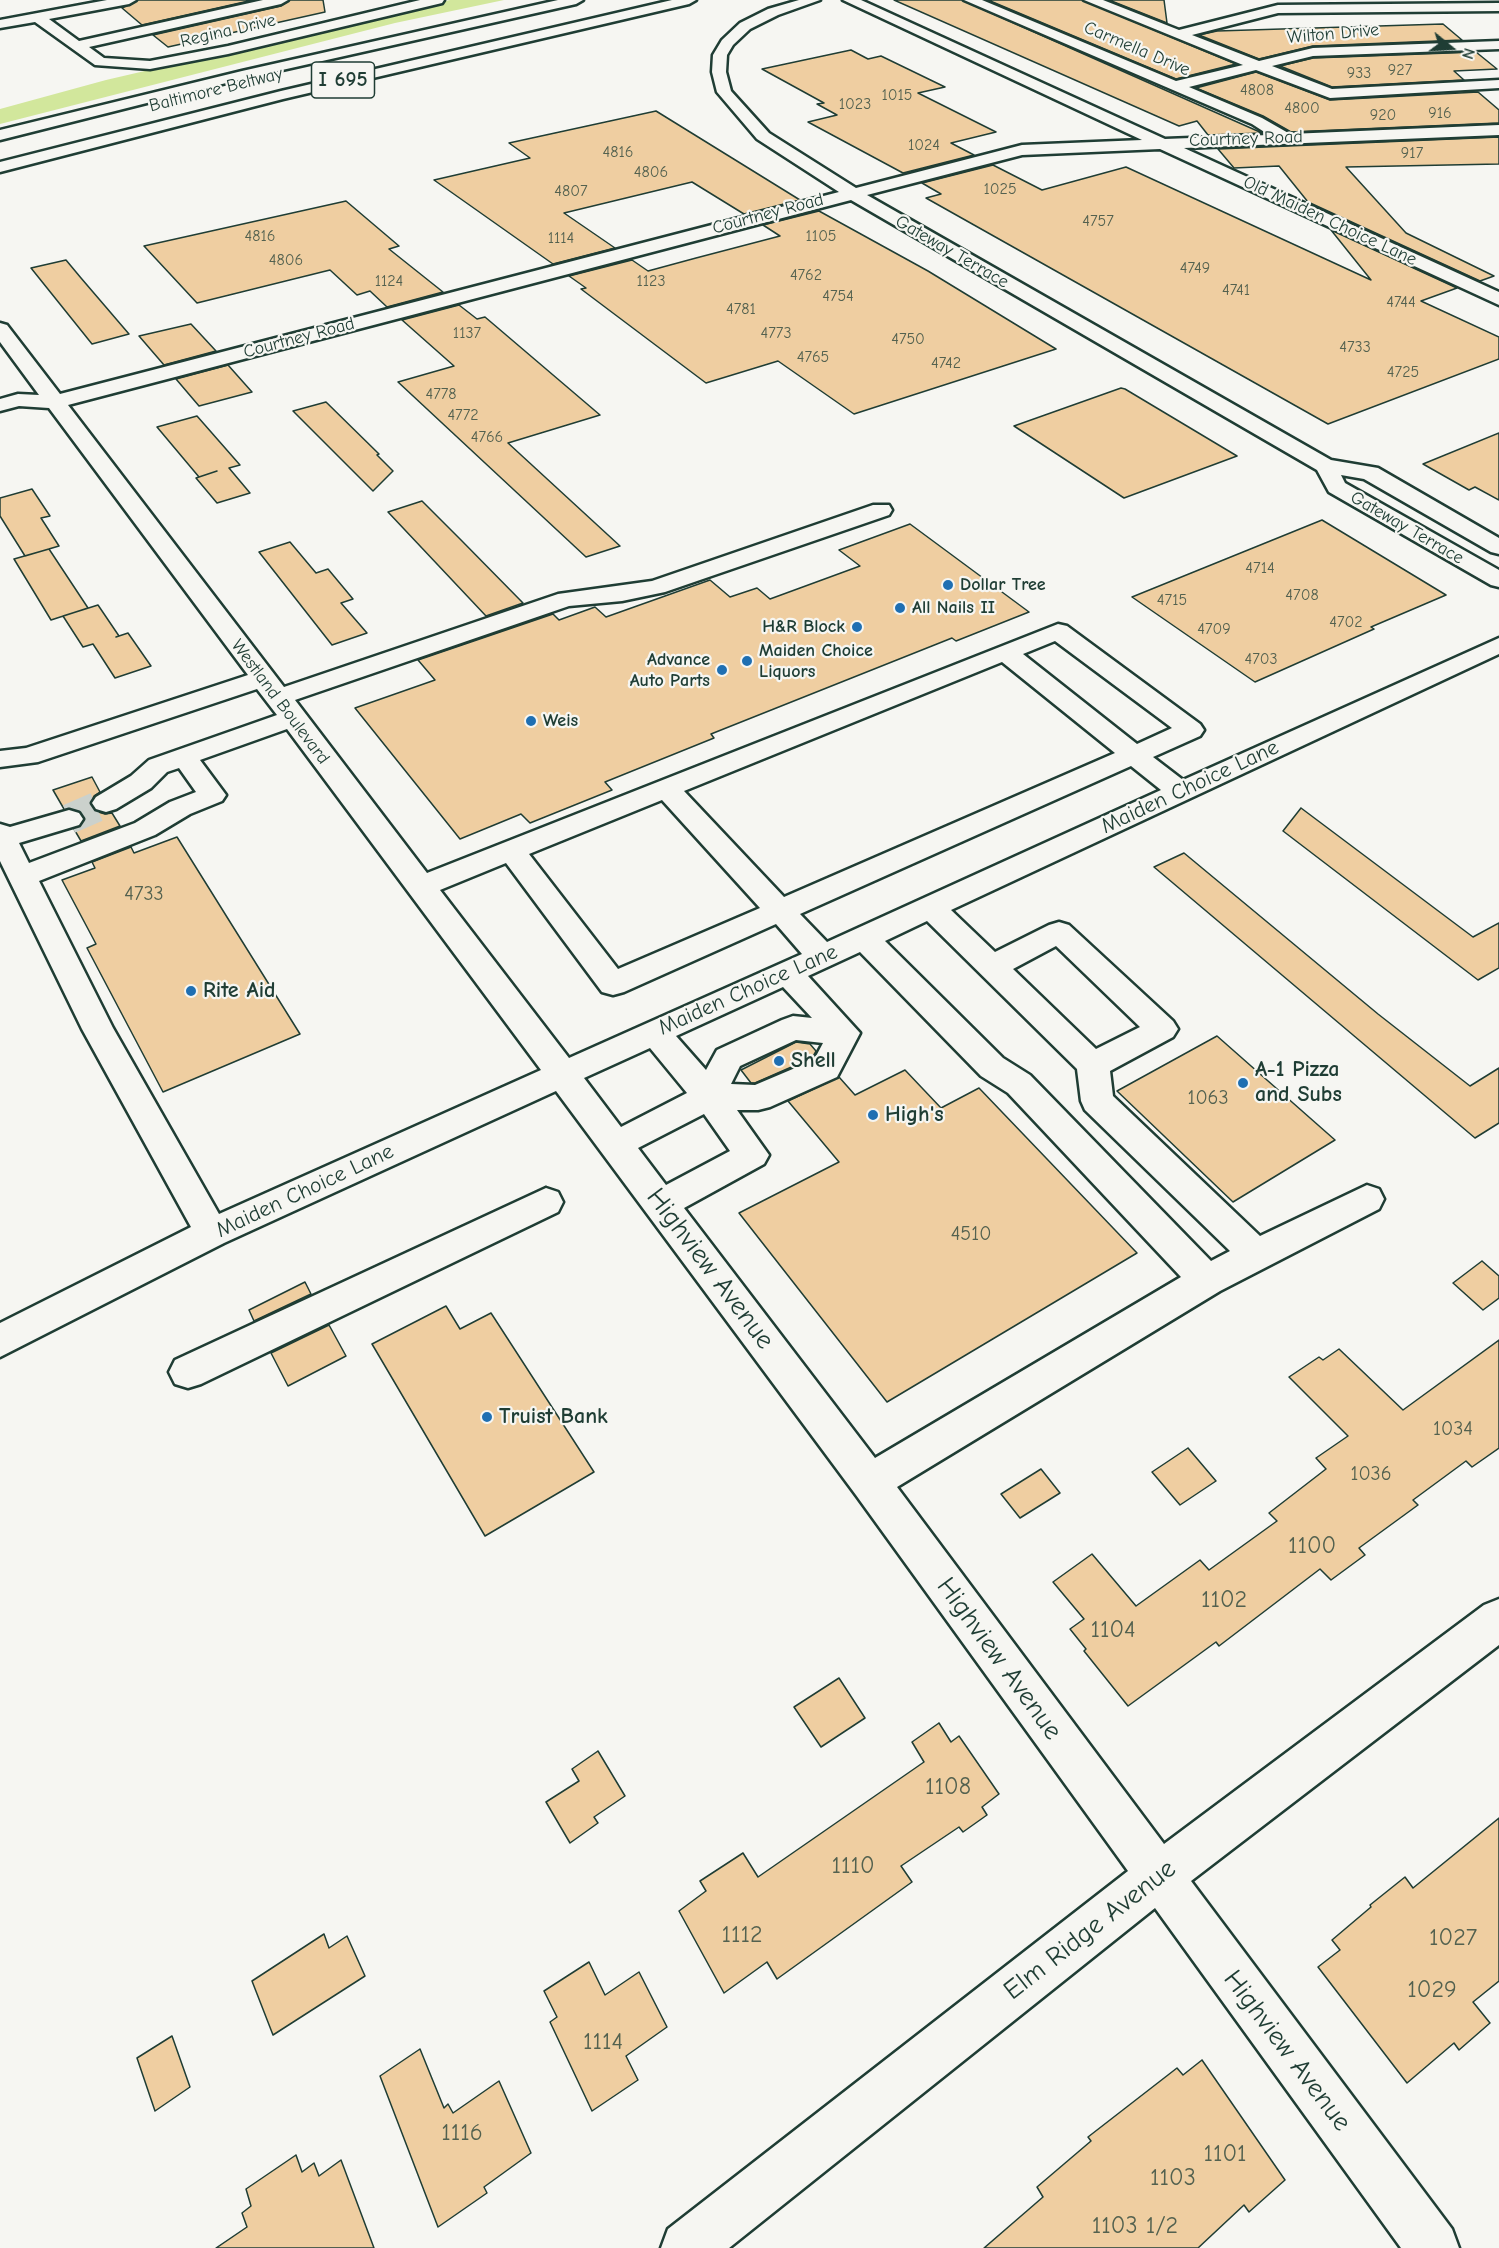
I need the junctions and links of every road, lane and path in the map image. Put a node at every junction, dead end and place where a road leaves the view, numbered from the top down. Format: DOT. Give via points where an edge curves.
graph roads {
  1 [pos="129,0"];
  2 [pos="281,0"];
  3 [pos="437,0"];
  4 [pos="576,0"];
  5 [pos="689,0"];
  6 [pos="813,0"];
  7 [pos="850,0"];
  8 [pos="971,0"];
  9 [pos="1134,0"];
  10 [pos="1090,6"];
  11 [pos="1108,7"];
  12 [pos="1499,7"];
  13 [pos="37,17"];
  14 [pos="1059,20"];
  15 [pos="0,24"];
  16 [pos="1035,27"];
  17 [pos="1179,34"];
  18 [pos="1499,45"];
  19 [pos="75,46"];
  20 [pos="1255,65"];
  21 [pos="1499,84"];
  22 [pos="1174,86"];
  23 [pos="1499,130"];
  24 [pos="0,135"];
  25 [pos="1286,138"];
  26 [pos="1161,143"];
  27 [pos="0,167"];
  28 [pos="849,193"];
  29 [pos="1499,299"];
  30 [pos="0,329"];
  31 [pos="54,402"];
  32 [pos="0,405"];
  33 [pos="10,423"];
  34 [pos="1325,466"];
  35 [pos="881,510"];
  36 [pos="1499,547"];
  37 [pos="1499,580"];
  38 [pos="538,588"];
  39 [pos="1499,645"];
  40 [pos="1005,652"];
  41 [pos="274,694"];
  42 [pos="183,755"];
  43 [pos="1134,755"];
  44 [pos="0,759"];
  45 [pos="666,789"];
  46 [pos="1180,792"];
  47 [pos="106,803"];
  48 [pos="69,819"];
  49 [pos="1,835"];
  50 [pos="511,850"];
  51 [pos="22,877"];
  52 [pos="419,887"];
  53 [pos="931,907"];
  54 [pos="780,911"];
  55 [pos="864,938"];
  56 [pos="822,956"];
  57 [pos="993,966"];
  58 [pos="787,972"];
  59 [pos="654,1032"];
  60 [pos="844,1033"];
  61 [pos="1093,1065"];
  62 [pos="560,1074"];
  63 [pos="709,1096"];
  64 [pos="617,1144"];
  65 [pos="1366,1199"];
  66 [pos="546,1202"];
  67 [pos="662,1204"];
  68 [pos="212,1233"];
  69 [pos="1256,1254"];
  70 [pos="1207,1280"];
  71 [pos="0,1341"];
  72 [pos="188,1372"];
  73 [pos="870,1482"];
  74 [pos="1499,1619"];
  75 [pos="1158,1876"];
  76 [pos="687,2248"];
  77 [pos="1433,2248"];
  1 -- 13 [label="main road"];
  2 -- 19 [label="main road"];
  3 -- 19 [label="main road, Regina Drive" via="150,65 99,62"];
  4 -- 24 [label="main road, Baltimore Beltway / I 695" via="242,75"];
  5 -- 27 [label="main road, Baltimore Beltway / I 695" via="270,97"];
  6 -- 28 [label="main road, Gateway Terrace" via="773,12 738,31 723,49 718,65 720,79 724,92 763,136"];
  7 -- 26 [label="main road, Old Maiden Choice Lane"];
  8 -- 16 [label="main road, Carmella Drive"];
  9 -- 11 [label="main road"];
  10 -- 11 [label="main road"];
  11 -- 17 [label="main road"];
  12 -- 17 [label="main road" via="1278,9"];
  13 -- 15 [label="main road"];
  13 -- 19 [label="main road, Regina Drive"];
  14 -- 16 [label="main road"];
  16 -- 22 [label="main road, Carmella Drive"];
  17 -- 20 [label="main road"];
  18 -- 20 [label="main road, Wilton Drive" via="1313,52"];
  20 -- 21 [label="main road" via="1330,94"];
  20 -- 22 [label="main road, Wilton Drive"];
  22 -- 25 [label="main road, Carmella Drive"];
  23 -- 25 [label="main road, Courtney Road"];
  25 -- 26 [label="main road, Courtney Road"];
  26 -- 28 [label="main road, Courtney Road" via="1022,150"];
  26 -- 29 [label="main road, Old Maiden Choice Lane"];
  28 -- 31 [label="main road, Courtney Road"];
  28 -- 34 [label="main road, Gateway Terrace"];
  30 -- 31 [label="main road, Westland Boulevard"];
  31 -- 32 [label="main road, Courtney Road" via="18,400"];
  31 -- 33 [label="main road, Courtney Road" via="31,417"];
  31 -- 41 [label="main road, Westland Boulevard"];
  34 -- 36 [label="main road, Gateway Terrace" via="1370,473"];
  34 -- 37 [label="main road, Gateway Terrace" via="1337,487"];
  35 -- 41 [label="main road" via="657,587 566,599"];
  38 -- 41 [label="main road"];
  39 -- 46 [label="main road, Maiden Choice Lane"];
  40 -- 43 [label="main road"];
  40 -- 43 [label="main road" via="1058,631 1191,730"];
  40 -- 45 [label="main road"];
  41 -- 42 [label="main road"];
  41 -- 44 [label="main road" via="29,756"];
  41 -- 52 [label="main road, Westland Boulevard"];
  42 -- 47 [label="main road" via="158,766 141,782"];
  42 -- 51 [label="main road" via="212,795 145,829"];
  43 -- 46 [label="main road"];
  43 -- 54 [label="main road"];
  45 -- 50 [label="main road"];
  45 -- 54 [label="main road"];
  46 -- 53 [label="main road, Maiden Choice Lane"];
  48 -- 49 [label="main road"];
  49 -- 51 [label="main road"];
  50 -- 52 [label="main road"];
  50 -- 54 [label="main road" via="614,984"];
  51 -- 68 [label="main road" via="98,1029"];
  52 -- 62 [label="main road, Westland Boulevard"];
  53 -- 55 [label="main road, Maiden Choice Lane"];
  53 -- 57 [label="main road"];
  54 -- 56 [label="main road"];
  55 -- 56 [label="main road, Maiden Choice Lane"];
  55 -- 70 [label="main road" via="992,1067 1019,1084"];
  56 -- 58 [label="main road, Maiden Choice Lane"];
  57 -- 61 [label="main road"];
  57 -- 61 [label="main road" via="1059,933 1162,1029"];
  58 -- 59 [label="main road, Maiden Choice Lane"];
  58 -- 60 [label="main road"];
  59 -- 62 [label="main road, Maiden Choice Lane"];
  59 -- 63 [label="main road"];
  60 -- 63 [label="main road" via="826,1068 758,1098"];
  60 -- 63 [label="main road" via="793,1028 728,1058"];
  61 -- 69 [label="main road" via="1097,1101"];
  62 -- 64 [label="main road, Highview Avenue"];
  62 -- 68 [label="main road, Maiden Choice Lane"];
  63 -- 64 [label="main road"];
  63 -- 67 [label="main road" via="752,1155"];
  64 -- 67 [label="main road, Highview Avenue"];
  65 -- 69 [label="main road"];
  66 -- 72 [label="main road"];
  67 -- 73 [label="main road, Highview Avenue"];
  68 -- 71 [label="main road, Maiden Choice Lane"];
  69 -- 70 [label="main road"];
  70 -- 73 [label="main road"];
  73 -- 75 [label="main road, Highview Avenue"];
  74 -- 75 [label="main road, Elm Ridge Avenue"];
  75 -- 76 [label="main road, Elm Ridge Avenue"];
  75 -- 77 [label="main road, Highview Avenue"];
}
